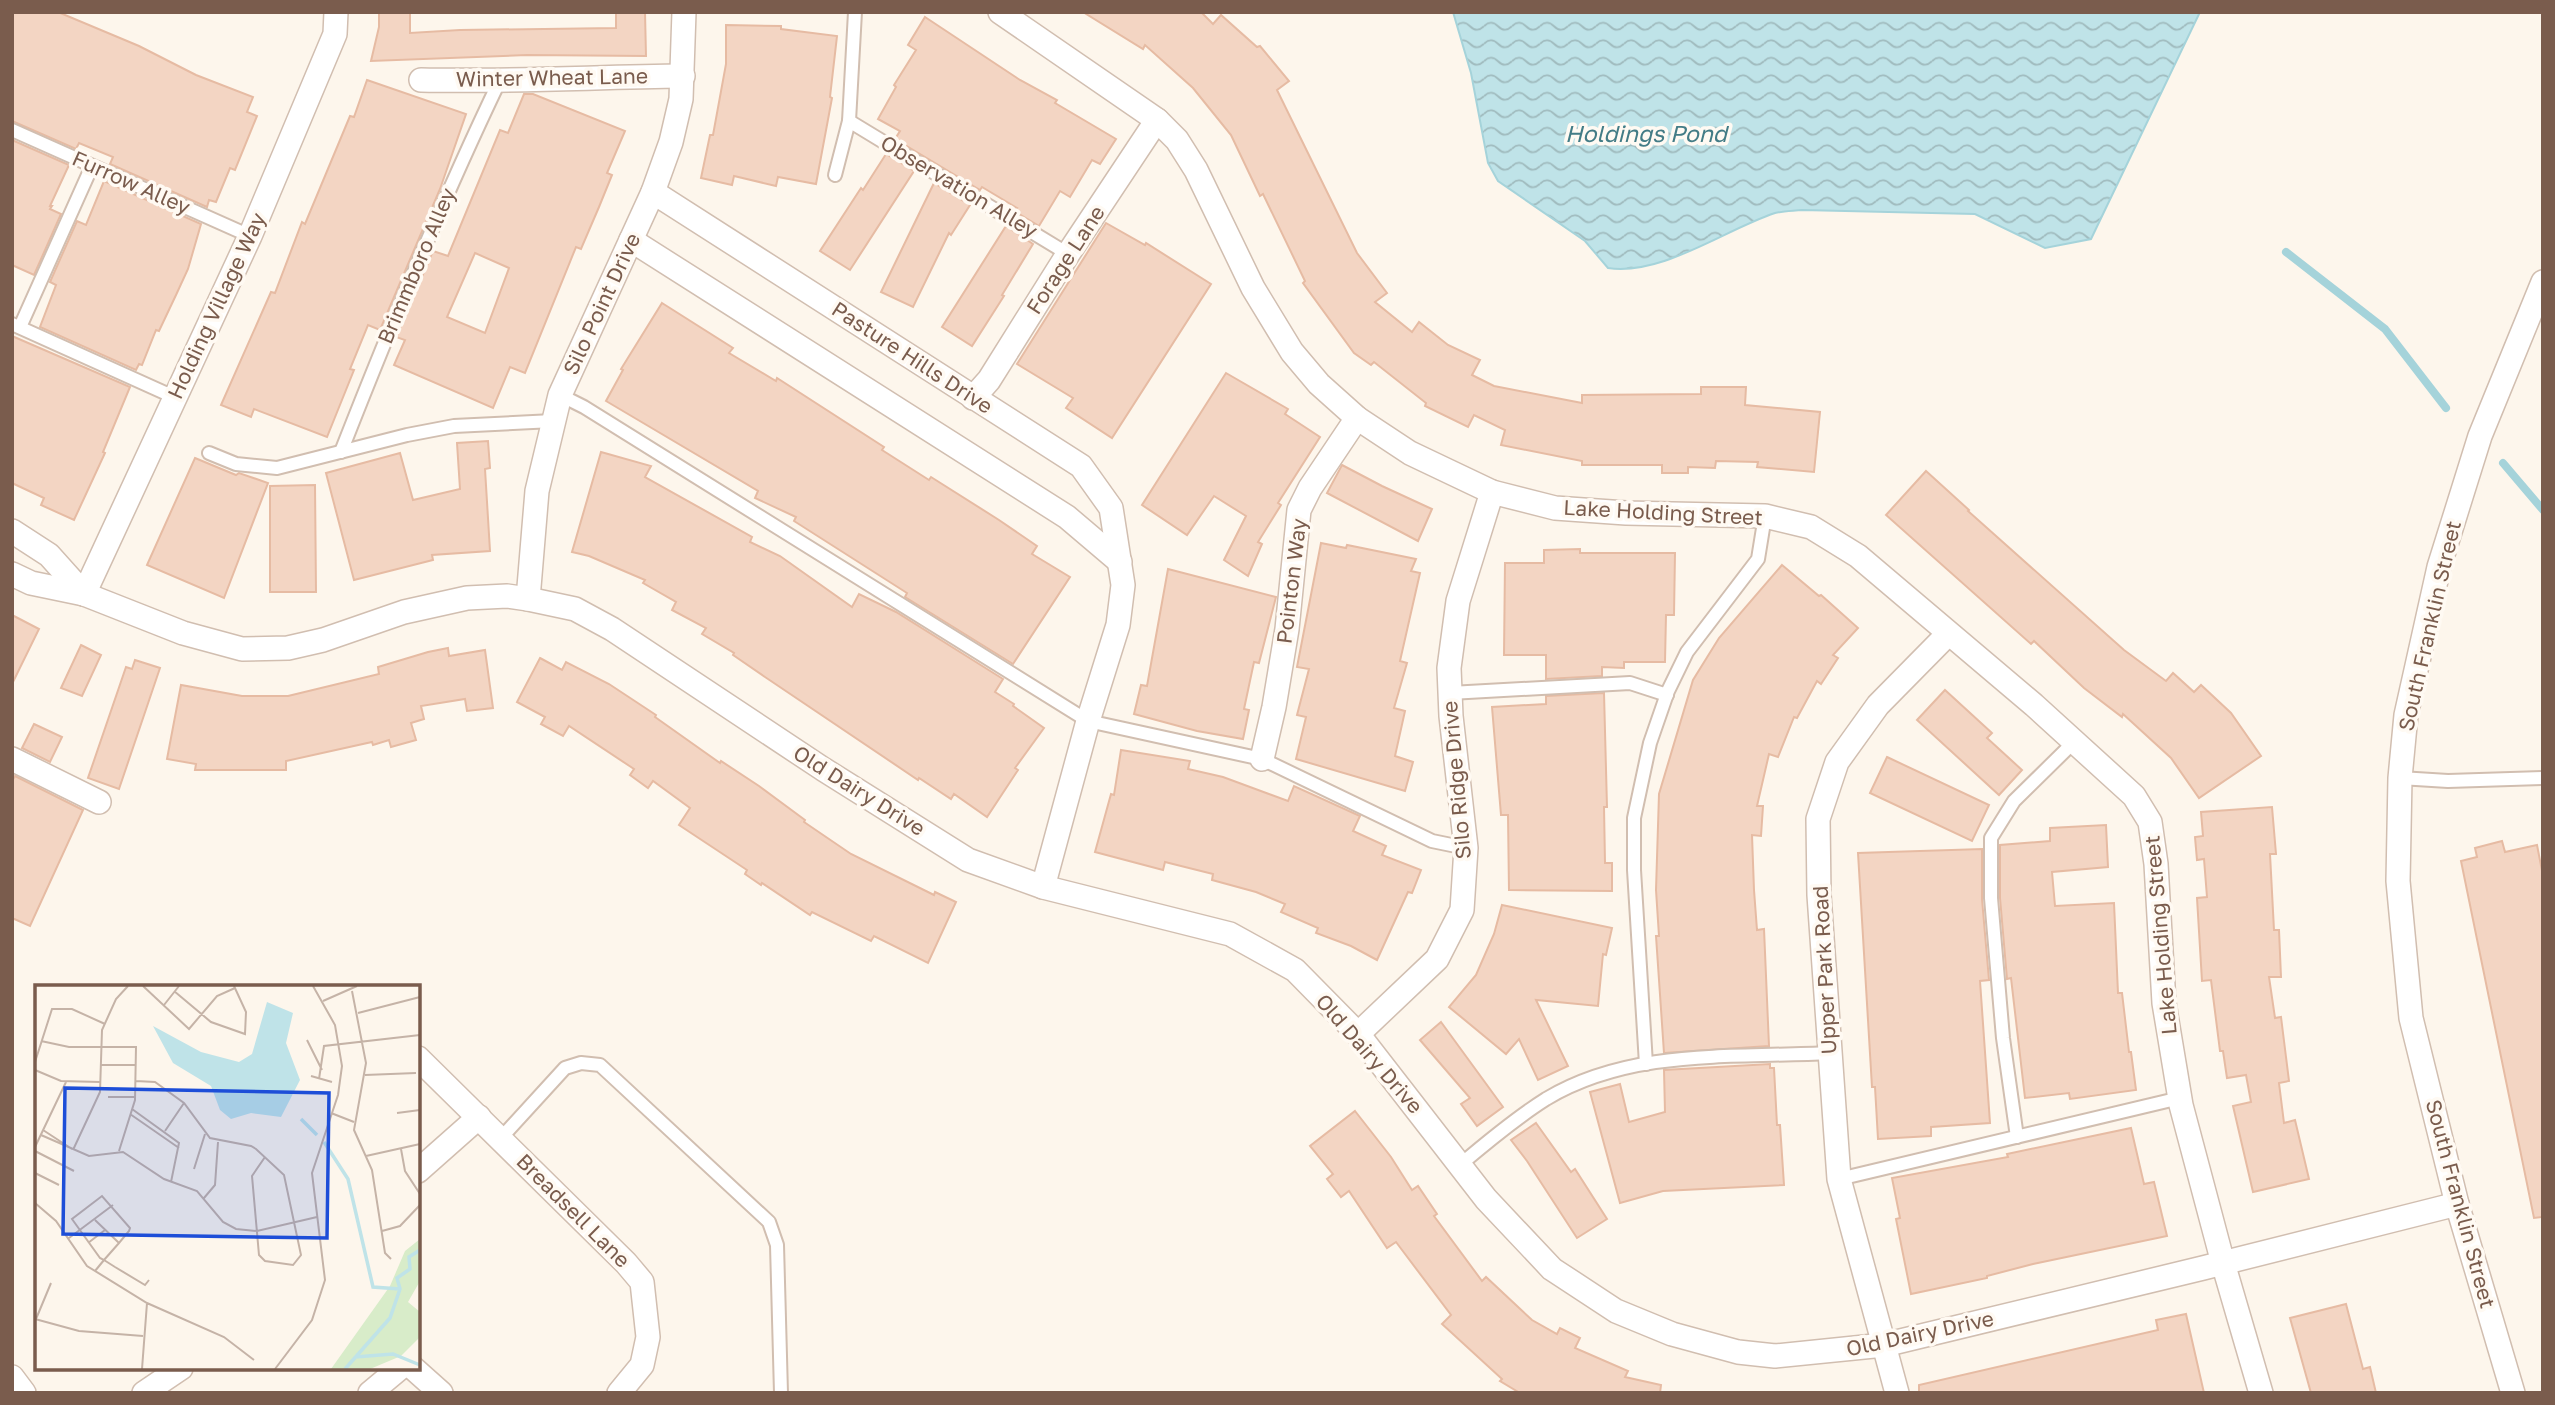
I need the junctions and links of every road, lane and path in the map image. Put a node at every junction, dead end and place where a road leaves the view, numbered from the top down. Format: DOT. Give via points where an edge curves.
graph roads {
  1 [pos="335,12"];
  2 [pos="684,12"];
  3 [pos="855,12"];
  4 [pos="1000,12"];
  5 [pos="682,75"];
  6 [pos="421,80"];
  7 [pos="499,82"];
  8 [pos="1157,120"];
  9 [pos="849,121"];
  10 [pos="12,130"];
  11 [pos="92,166"];
  12 [pos="835,175"];
  13 [pos="653,192"];
  14 [pos="250,236"];
  15 [pos="631,240"];
  16 [pos="1068,254"];
  17 [pos="2543,282"];
  18 [pos="16,326"];
  19 [pos="559,395"];
  20 [pos="174,397"];
  21 [pos="973,398"];
  22 [pos="1357,418"];
  23 [pos="553,421"];
  24 [pos="341,452"];
  25 [pos="209,453"];
  26 [pos="1492,492"];
  27 [pos="1765,516"];
  28 [pos="12,531"];
  29 [pos="1120,562"];
  30 [pos="12,574"];
  31 [pos="84,594"];
  32 [pos="528,599"];
  33 [pos="1948,634"];
  34 [pos="1450,693"];
  35 [pos="1667,695"];
  36 [pos="1088,721"];
  37 [pos="2075,741"];
  38 [pos="12,759"];
  39 [pos="1262,759"];
  40 [pos="2400,778"];
  41 [pos="2543,778"];
  42 [pos="99,802"];
  43 [pos="1465,848"];
  44 [pos="1043,887"];
  45 [pos="1358,1034"];
  46 [pos="1829,1053"];
  47 [pos="420,1060"];
  48 [pos="1646,1064"];
  49 [pos="2180,1098"];
  50 [pos="479,1117"];
  51 [pos="2017,1137"];
  52 [pos="501,1138"];
  53 [pos="1460,1165"];
  54 [pos="420,1169"];
  55 [pos="1839,1179"];
  56 [pos="2457,1204"];
  57 [pos="2223,1263"];
  58 [pos="1884,1345"];
  59 [pos="398,1370"];
  60 [pos="415,1370"];
  61 [pos="12,1377"];
  62 [pos="174,1377"];
  63 [pos="24,1393"];
  64 [pos="144,1393"];
  65 [pos="370,1393"];
  66 [pos="441,1393"];
  67 [pos="619,1393"];
  68 [pos="781,1393"];
  69 [pos="1897,1393"];
  70 [pos="2261,1393"];
  71 [pos="2513,1393"];
  1 -- 14 [label="street, Holding Village Way" via="335,34"];
  2 -- 5 [label="street, Silo Point Drive"];
  3 -- 9 [label="lane"];
  4 -- 8 [label="street, Lake Holding Street"];
  5 -- 7 [label="street, Winter Wheat Lane"];
  5 -- 13 [label="street, Silo Point Drive" via="671,142"];
  6 -- 7 [label="street, Winter Wheat Lane"];
  7 -- 24 [label="lane, Brimmboro Alley" via="394,318"];
  8 -- 16 [label="street, Forage Lane"];
  8 -- 22 [label="street, Lake Holding Street" via="1196,170 1253,288 1292,352"];
  9 -- 12 [label="lane"];
  9 -- 16 [label="lane, Observation Alley"];
  10 -- 11 [label="lane, Furrow Alley"];
  11 -- 14 [label="lane, Furrow Alley"];
  11 -- 18 [label="lane"];
  13 -- 15 [label="street, Silo Point Drive"];
  13 -- 21 [label="street, Pasture Hills Drive"];
  14 -- 20 [label="street, Holding Village Way"];
  15 -- 19 [label="street, Silo Point Drive"];
  15 -- 29 [label="street" via="1068,517"];
  16 -- 21 [label="street, Forage Lane"];
  17 -- 40 [label="street, South Franklin Street" via="2480,436 2439,567 2406,715"];
  18 -- 20 [label="lane"];
  19 -- 23 [label="street, Silo Point Drive"];
  19 -- 36 [label="lane"];
  20 -- 31 [label="street, Holding Village Way"];
  21 -- 29 [label="street, Pasture Hills Drive" via="1081,466 1111,508"];
  22 -- 26 [label="street, Lake Holding Street" via="1410,453"];
  22 -- 39 [label="street, Pointon Way" via="1299,510 1287,629"];
  23 -- 24 [label="lane" via="454,426"];
  23 -- 32 [label="street, Silo Point Drive" via="537,491"];
  24 -- 25 [label="lane" via="277,468 236,464"];
  26 -- 27 [label="street, Lake Holding Street" via="1555,508"];
  26 -- 34 [label="street, Silo Ridge Drive" via="1458,601"];
  27 -- 33 [label="street, Lake Holding Street" via="1811,527 1858,556"];
  27 -- 35 [label="lane" via="1758,559 1687,652"];
  28 -- 31 [label="street, Old Dairy Drive" via="50,555"];
  29 -- 36 [label="street, Pasture Hills Drive" via="1123,585 1118,625"];
  30 -- 31 [label="street, Old Dairy Drive" via="31,583"];
  31 -- 32 [label="street, Old Dairy Drive" via="184,633 242,649 288,648 467,598"];
  32 -- 44 [label="street, Old Dairy Drive" via="575,609 612,629 968,859"];
  33 -- 37 [label="street, Lake Holding Street"];
  33 -- 46 [label="street, Upper Park Road" via="1878,705 1838,762 1818,819"];
  34 -- 35 [label="lane" via="1630,683"];
  34 -- 43 [label="street, Silo Ridge Drive"];
  35 -- 48 [label="lane" via="1650,743 1634,818"];
  36 -- 39 [label="lane"];
  36 -- 44 [label="street, Pasture Hills Drive"];
  37 -- 49 [label="street, Lake Holding Street" via="2134,796 2150,821 2164,1003"];
  37 -- 51 [label="lane" via="2014,801 1991,838 1991,898 2003,1038"];
  38 -- 42 [label="street"];
  39 -- 43 [label="lane" via="1432,841"];
  40 -- 41 [label="lane"];
  40 -- 56 [label="street, South Franklin Street" via="2398,881 2411,1018"];
  43 -- 45 [label="street, Silo Ridge Drive" via="1462,909 1437,959"];
  44 -- 45 [label="street, Old Dairy Drive" via="1230,934 1295,970"];
  45 -- 53 [label="street, Old Dairy Drive"];
  46 -- 48 [label="lane"];
  46 -- 55 [label="street, Upper Park Road"];
  47 -- 50 [label="street, Breadsell Lane"];
  48 -- 53 [label="lane" via="1588,1079 1546,1099"];
  49 -- 51 [label="lane"];
  49 -- 57 [label="street, Lake Holding Street"];
  50 -- 52 [label="street, Breadsell Lane"];
  50 -- 54 [label="street"];
  51 -- 55 [label="lane"];
  52 -- 67 [label="street, Breadsell Lane" via="642,1282 648,1337 642,1366"];
  52 -- 68 [label="lane" via="565,1068 581,1063 600,1065 769,1222 777,1245"];
  53 -- 58 [label="street, Old Dairy Drive" via="1552,1269 1616,1311 1672,1334 1738,1352 1775,1356"];
  55 -- 58 [label="street, Upper Park Road"];
  56 -- 57 [label="street, Old Dairy Drive"];
  56 -- 71 [label="street, South Franklin Street"];
  57 -- 58 [label="street, Old Dairy Drive"];
  57 -- 70 [label="street, Lake Holding Street"];
  58 -- 69 [label="street, Upper Park Road"];
  59 -- 65 [label="street"];
  60 -- 66 [label="street"];
  61 -- 63 [label="street"];
  62 -- 64 [label="street"];
}
